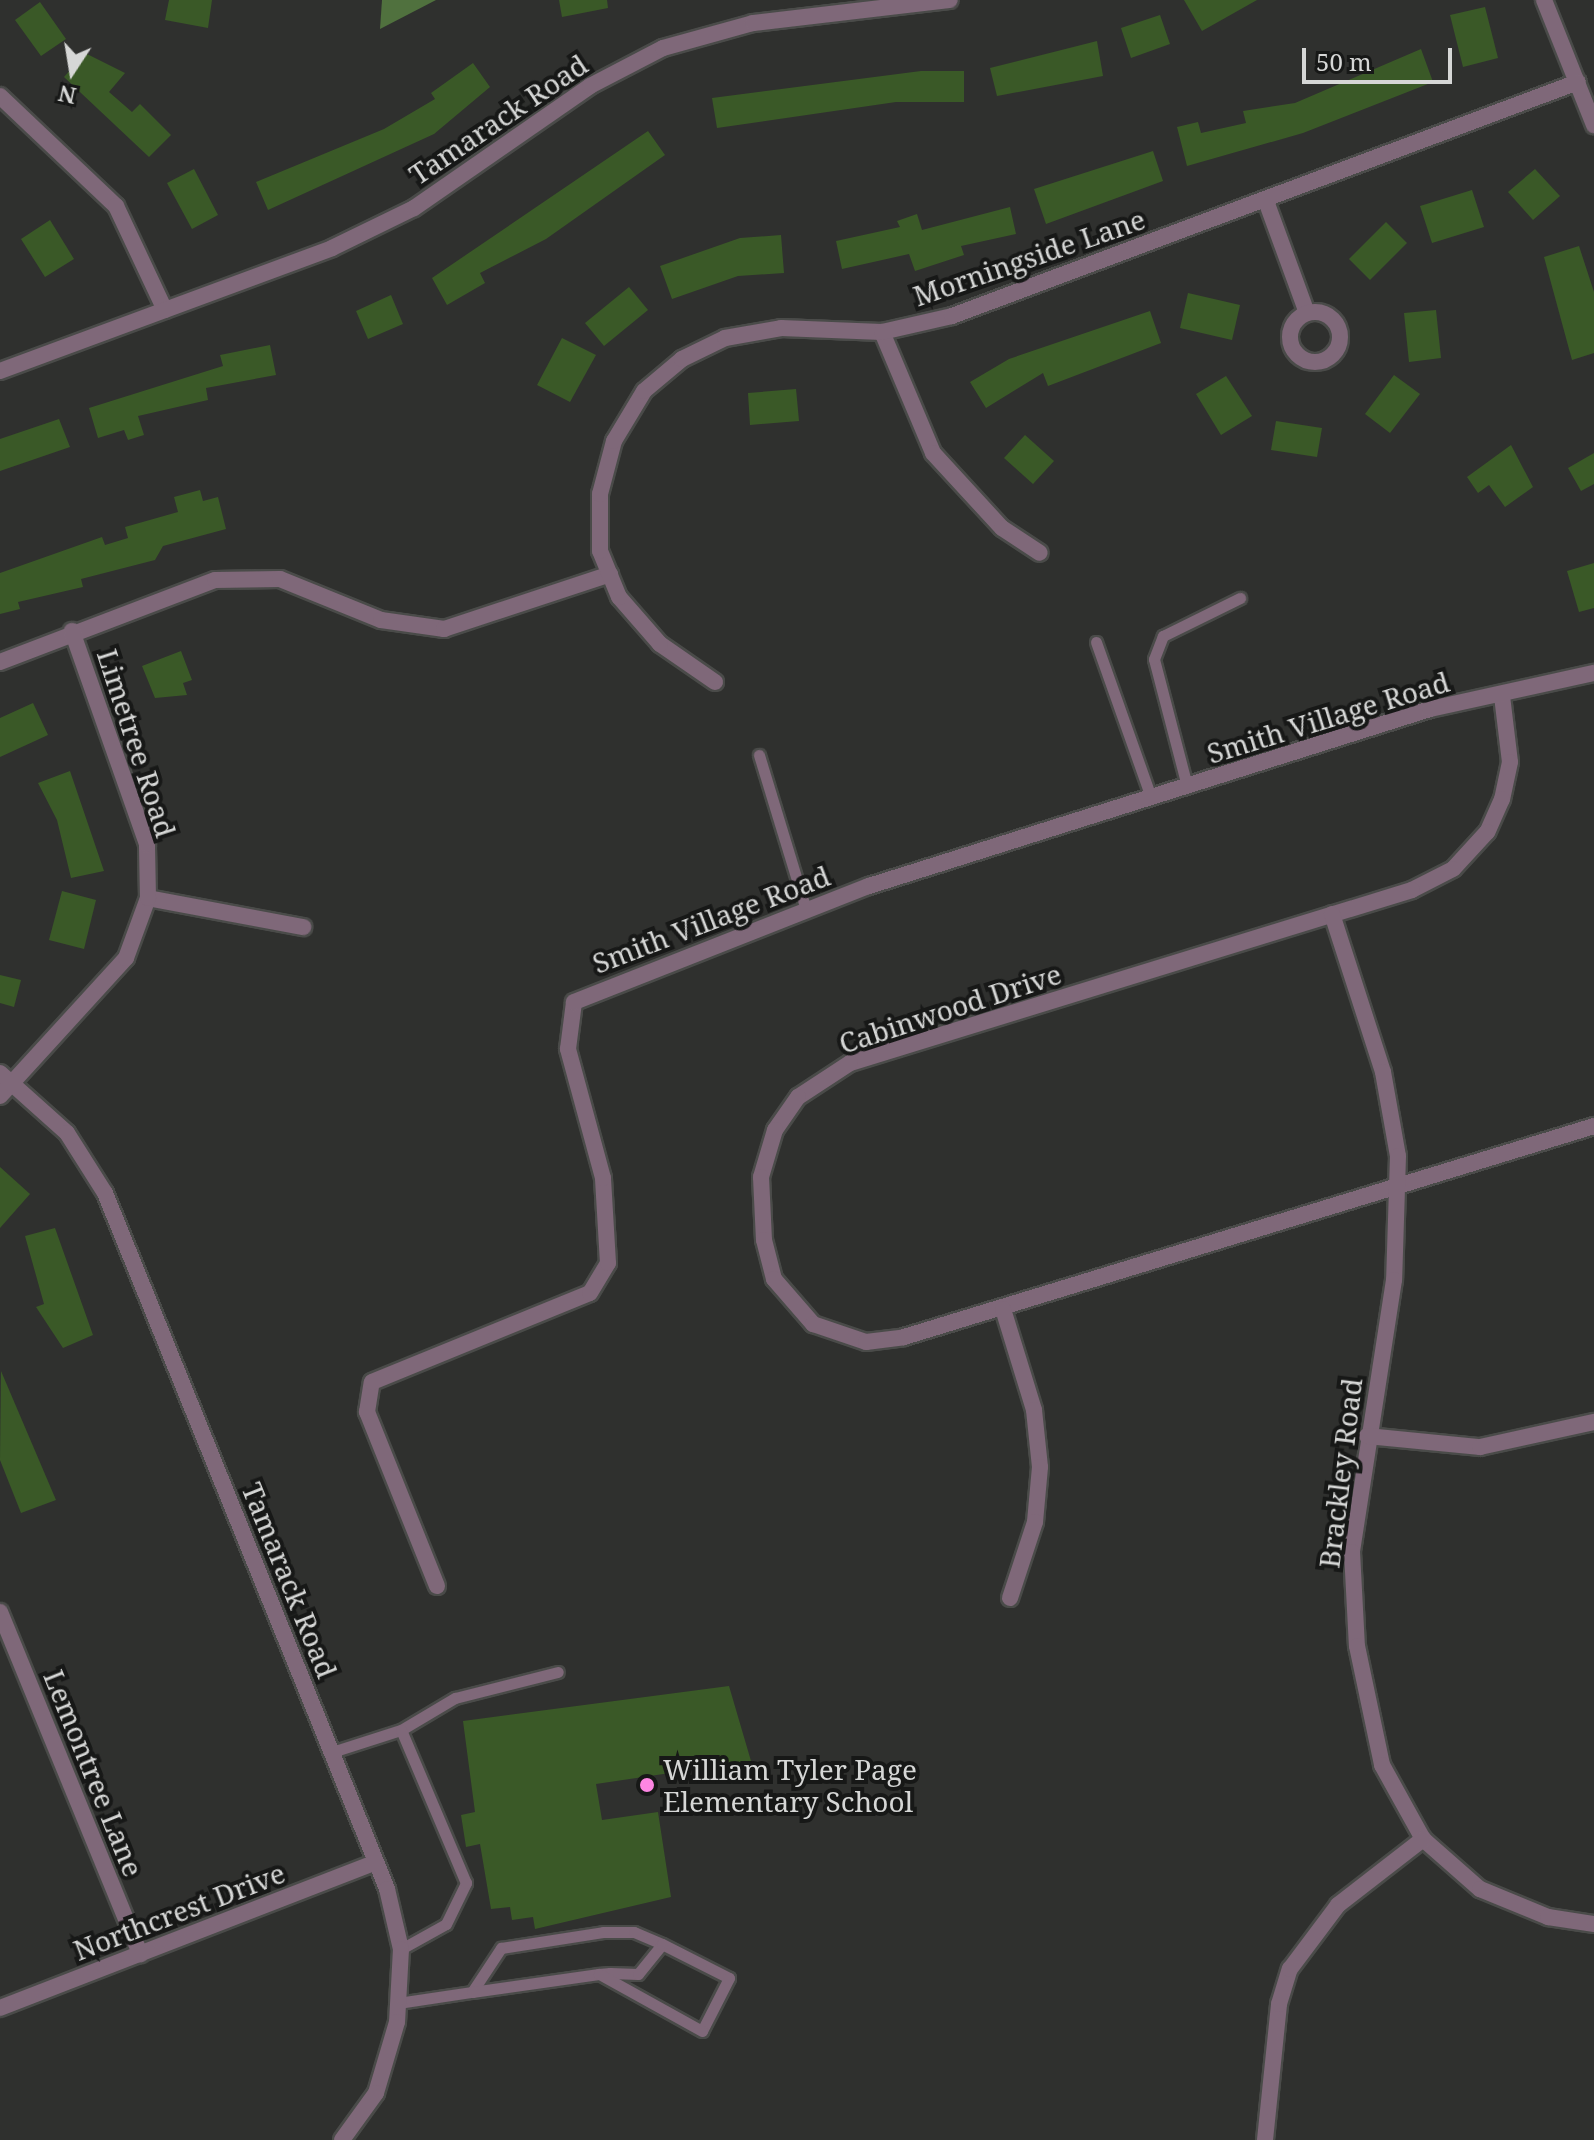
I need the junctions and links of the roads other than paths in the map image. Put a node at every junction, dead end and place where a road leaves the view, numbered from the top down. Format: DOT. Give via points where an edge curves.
graph roads {
  1 [pos="950,0"];
  2 [pos="1544,0"];
  3 [pos="1578,82"];
  4 [pos="0,96"];
  5 [pos="1594,125"];
  6 [pos="1266,201"];
  7 [pos="165,310"];
  8 [pos="1307,313"];
  9 [pos="882,332"];
  10 [pos="0,371"];
  11 [pos="1040,553"];
  12 [pos="610,574"];
  13 [pos="1240,598"];
  14 [pos="72,631"];
  15 [pos="1096,642"];
  16 [pos="0,662"];
  17 [pos="1594,673"];
  18 [pos="715,682"];
  19 [pos="1502,696"];
  20 [pos="759,755"];
  21 [pos="1187,786"];
  22 [pos="1151,797"];
  23 [pos="148,898"];
  24 [pos="806,910"];
  25 [pos="1332,914"];
  26 [pos="303,927"];
  27 [pos="7,1077"];
  28 [pos="0,1096"];
  29 [pos="1594,1126"];
  30 [pos="1398,1186"];
  31 [pos="1003,1309"];
  32 [pos="1594,1423"];
  33 [pos="1367,1436"];
  34 [pos="437,1586"];
  35 [pos="1010,1598"];
  36 [pos="0,1612"];
  37 [pos="558,1672"];
  38 [pos="401,1730"];
  39 [pos="332,1752"];
  40 [pos="1423,1839"];
  41 [pos="376,1862"];
  42 [pos="1594,1924"];
  43 [pos="662,1944"];
  44 [pos="401,1949"];
  45 [pos="140,1954"];
  46 [pos="599,1974"];
  47 [pos="472,1992"];
  48 [pos="398,2003"];
  49 [pos="0,2008"];
  50 [pos="342,2140"];
  51 [pos="1265,2140"];
  1 -- 7 [label="street, Tamarack Road" via="753,23 663,48 590,86 414,208 332,248"];
  2 -- 3 [label="street"];
  3 -- 5 [label="street"];
  3 -- 6 [label="street, Morningside Lane"];
  4 -- 7 [label="street" via="116,206"];
  6 -- 8 [label="street"];
  6 -- 9 [label="street, Morningside Lane" via="952,316"];
  7 -- 10 [label="street, Tamarack Road"];
  9 -- 11 [label="street" via="933,453 1002,528"];
  9 -- 12 [label="street, Morningside Lane" via="781,328 725,338 682,359 644,391 614,441 600,494 600,551"];
  12 -- 14 [label="street, Limetree Road" via="444,629 381,620 314,589 250,578 215,580"];
  12 -- 18 [label="street, Morningside Lane" via="619,597 660,644"];
  13 -- 21 [label="lane" via="1163,636 1154,659"];
  14 -- 16 [label="street"];
  14 -- 23 [label="street, Limetree Road" via="147,844"];
  15 -- 22 [label="lane"];
  17 -- 19 [label="street, Smith Village Road"];
  19 -- 21 [label="street, Smith Village Road" via="1430,709"];
  19 -- 25 [label="street, Cabinwood Drive" via="1510,762 1487,832 1453,869"];
  20 -- 24 [label="lane"];
  21 -- 22 [label="street, Smith Village Road"];
  22 -- 24 [label="street, Smith Village Road"];
  23 -- 26 [label="street"];
  23 -- 27 [label="street, Limetree Road" via="126,958"];
  24 -- 34 [label="street, Smith Village Road" via="574,1002 568,1049 603,1178 608,1263 590,1293 372,1382 367,1412"];
  25 -- 30 [label="street, Brackley Road" via="1383,1072"];
  25 -- 31 [label="street, Cabinwood Drive" via="850,1063 798,1097 775,1130 761,1177 764,1240 774,1279 790,1301 813,1324 866,1342"];
  27 -- 28 [label="street, Limetree Road"];
  27 -- 39 [label="street, Tamarack Road" via="67,1133 105,1193"];
  29 -- 30 [label="street, Cabinwood Drive"];
  30 -- 31 [label="street, Cabinwood Drive"];
  30 -- 33 [label="street, Brackley Road" via="1394,1280"];
  31 -- 35 [label="street" via="1034,1410 1040,1467 1035,1522"];
  32 -- 33 [label="street" via="1480,1447"];
  33 -- 40 [label="street, Brackley Road" via="1352,1552 1357,1646 1382,1765"];
  36 -- 45 [label="street, Lemontree Lane"];
  37 -- 38 [label="lane" via="455,1698"];
  38 -- 39 [label="lane"];
  38 -- 44 [label="lane" via="466,1883 446,1924"];
  39 -- 41 [label="street, Tamarack Road"];
  40 -- 42 [label="street, Brackley Road" via="1480,1889 1548,1917"];
  40 -- 51 [label="street" via="1338,1905 1290,1969 1277,2018"];
  41 -- 44 [label="street, Tamarack Road"];
  41 -- 45 [label="street, Northcrest Drive"];
  43 -- 46 [label="lane" via="638,1974"];
  43 -- 46 [label="lane" via="729,1978 702,2031"];
  43 -- 47 [label="lane" via="634,1932 603,1932 501,1948"];
  44 -- 48 [label="street, Tamarack Road"];
  45 -- 49 [label="street, Northcrest Drive"];
  46 -- 47 [label="lane"];
  47 -- 48 [label="lane"];
  48 -- 50 [label="street, Tamarack Road" via="376,2093"];
}
